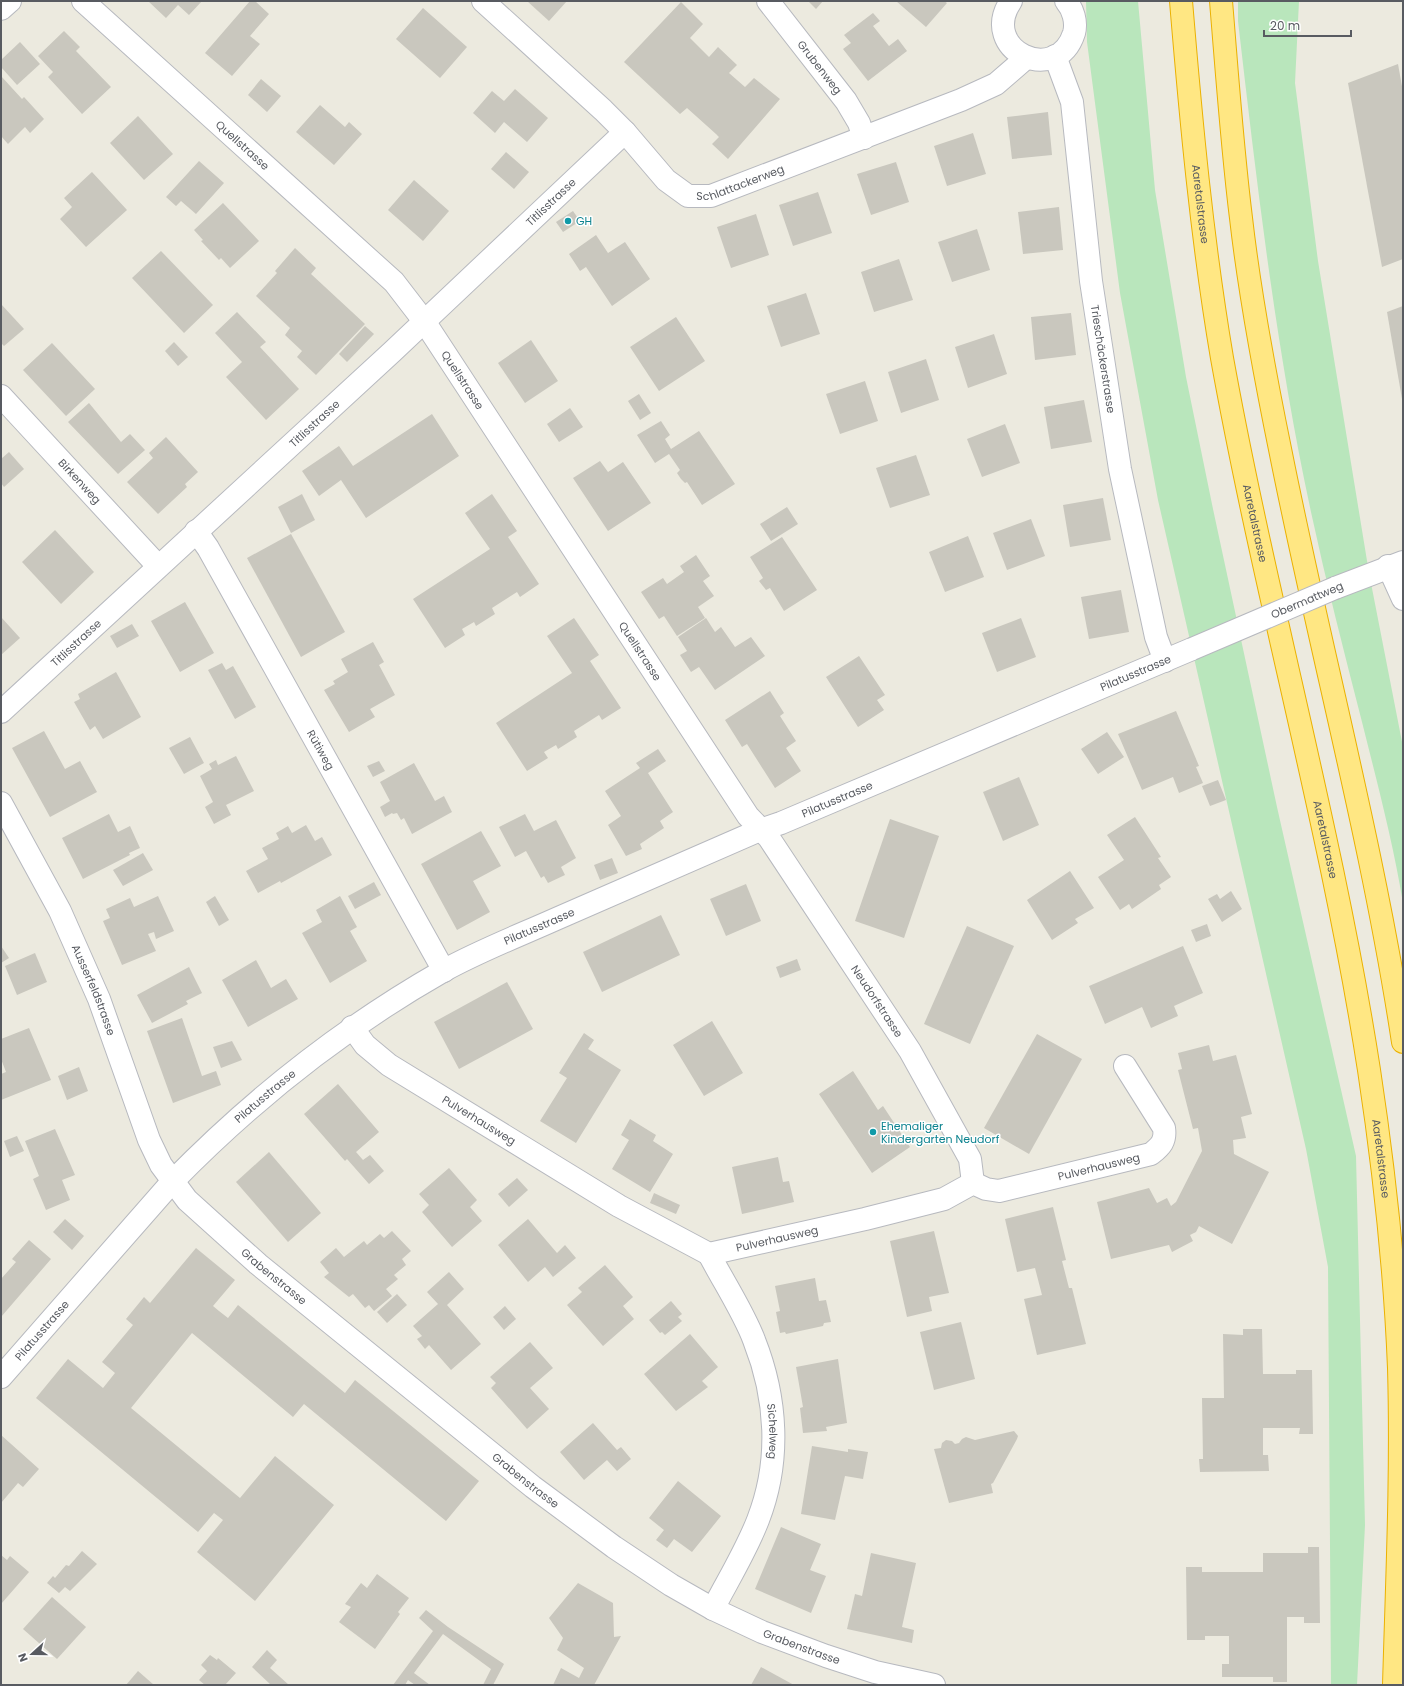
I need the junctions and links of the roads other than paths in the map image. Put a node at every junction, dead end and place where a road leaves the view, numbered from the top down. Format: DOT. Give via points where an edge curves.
graph roads {
  1 [pos="10,1"];
  2 [pos="83,1"];
  3 [pos="483,1"];
  4 [pos="768,1"];
  5 [pos="1011,1"];
  6 [pos="1066,1"];
  7 [pos="1182,1"];
  8 [pos="1221,1"];
  9 [pos="1,9"];
  10 [pos="1055,56"];
  11 [pos="1026,58"];
  12 [pos="625,132"];
  13 [pos="864,138"];
  14 [pos="424,321"];
  15 [pos="1,396"];
  16 [pos="196,531"];
  17 [pos="158,566"];
  18 [pos="1387,567"];
  19 [pos="1403,599"];
  20 [pos="1192,649"];
  21 [pos="1165,661"];
  22 [pos="1,712"];
  23 [pos="1,803"];
  24 [pos="760,830"];
  25 [pos="444,971"];
  26 [pos="352,1028"];
  27 [pos="1403,1042"];
  28 [pos="1125,1066"];
  29 [pos="172,1182"];
  30 [pos="973,1183"];
  31 [pos="709,1254"];
  32 [pos="1,1377"];
  33 [pos="713,1609"];
  34 [pos="934,1685"];
  35 [pos="1394,1685"];
  1 -- 9 [label="street"];
  2 -- 14 [label="street, Quellstrasse" via="394,282"];
  3 -- 12 [label="street, Schlattackerweg"];
  4 -- 13 [label="street, Grubenweg" via="846,101 859,123"];
  5 -- 11 [label="street" via="1002,23 1005,38 1014,50"];
  6 -- 10 [label="street" via="1074,17 1075,28 1072,40"];
  7 -- 35 [label="highway, Aaretalstrasse" via="1193,143 1206,255 1222,357 1264,569 1345,936 1376,1127 1391,1258 1398,1367 1400,1471"];
  8 -- 27 [label="highway" via="1241,220 1260,344 1297,534 1375,888"];
  10 -- 11 [label="street" via="1041,60"];
  10 -- 21 [label="street, Trieschäckerstrasse" via="1072,102 1091,281 1120,469 1156,637"];
  11 -- 13 [label="street, Schlattackerweg" via="996,84"];
  12 -- 13 [label="street, Schlattackerweg" via="666,180 688,196 711,196"];
  12 -- 14 [label="street, Titlisstrasse"];
  14 -- 16 [label="street, Titlisstrasse"];
  14 -- 24 [label="street, Quellstrasse" via="748,816"];
  15 -- 17 [label="street, Birkenweg"];
  16 -- 17 [label="street, Titlisstrasse"];
  16 -- 25 [label="street, Rütiweg" via="208,548"];
  17 -- 22 [label="street, Titlisstrasse"];
  18 -- 19 [label="street, Obermattweg"];
  18 -- 20 [label="street, Obermattweg, bridge"];
  20 -- 21 [label="street, Pilatusstrasse"];
  21 -- 24 [label="street, Pilatusstrasse"];
  23 -- 29 [label="street, Ausserfeldstrasse" via="60,911 99,999 149,1140"];
  24 -- 25 [label="street, Pilatusstrasse"];
  24 -- 30 [label="street, Neudorfstrasse" via="769,838 787,864 910,1051 970,1159"];
  25 -- 26 [label="street, Pilatusstrasse"];
  26 -- 29 [label="street, Pilatusstrasse" via="311,1057 258,1101"];
  26 -- 31 [label="street, Pulverhausweg" via="365,1045 388,1065 619,1206"];
  28 -- 30 [label="street, Pulverhausweg" via="1164,1128 1165,1138 1151,1154 999,1191"];
  29 -- 32 [label="street, Pilatusstrasse"];
  29 -- 33 [label="street, Grabenstrasse" via="187,1200 258,1264 533,1487 620,1551"];
  30 -- 31 [label="street, Pulverhausweg" via="944,1198 865,1219"];
  31 -- 33 [label="street, Sichelweg" via="754,1338 766,1373 772,1403 774,1450 770,1484 758,1520"];
  33 -- 34 [label="street, Grabenstrasse" via="762,1632 826,1656 875,1672"];
}
